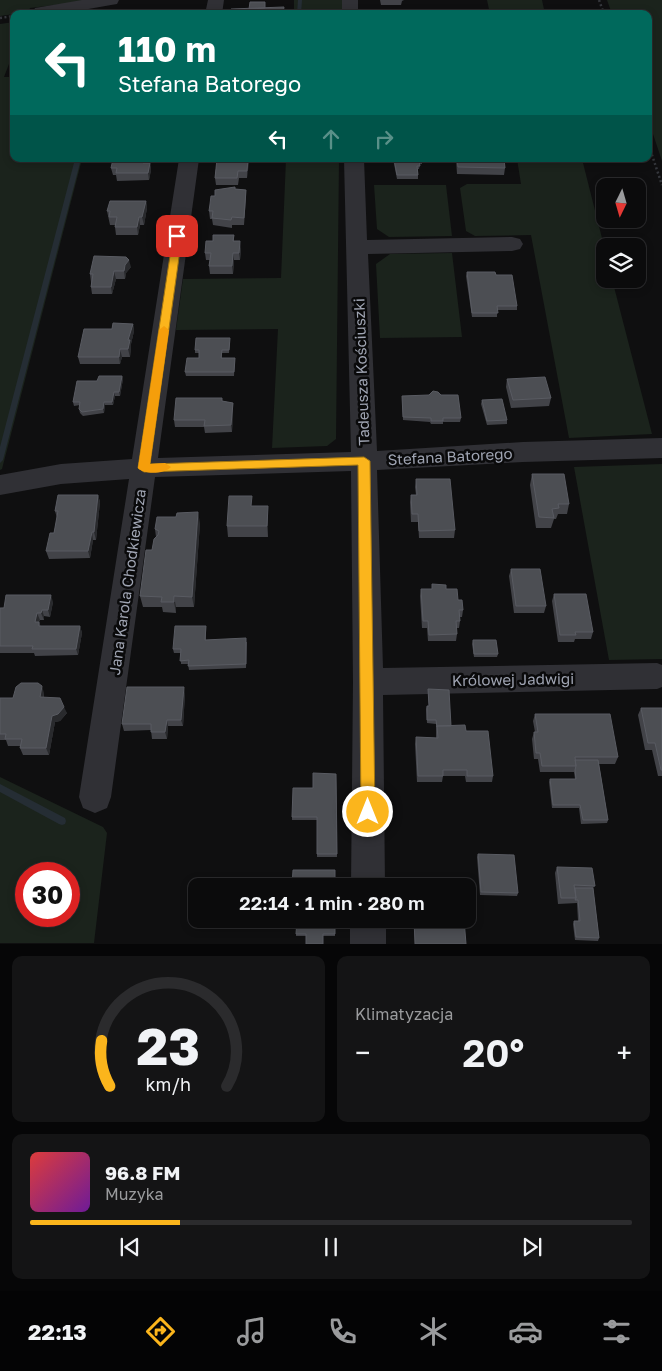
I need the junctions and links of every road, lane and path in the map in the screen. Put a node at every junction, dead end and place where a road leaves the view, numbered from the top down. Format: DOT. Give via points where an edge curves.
graph roads {
  1 [pos="111,0"];
  2 [pos="54,10"];
  3 [pos="652,155"];
  4 [pos="188,162"];
  5 [pos="354,162"];
  6 [pos="662,185"];
  7 [pos="512,244"];
  8 [pos="356,247"];
  9 [pos="662,448"];
  10 [pos="364,461"];
  11 [pos="144,468"];
  12 [pos="0,485"];
  13 [pos="658,676"];
  14 [pos="368,682"];
  15 [pos="95,797"];
  16 [pos="368,878"];
  17 [pos="368,928"];
  18 [pos="368,944"];
  1 -- 2 [label="street"];
  3 -- 6 [label="path"];
  4 -- 11 [label="street, Jana Karola Chodkiewicza"];
  5 -- 8 [label="street, Tadeusza Kościuszki"];
  7 -- 8 [label="street"];
  8 -- 10 [label="street, Tadeusza Kościuszki"];
  9 -- 10 [label="street, Stefana Batorego"];
  10 -- 11 [label="street, Stefana Batorego"];
  10 -- 14 [label="street, Tadeusza Kościuszki"];
  11 -- 12 [label="street, Stefana Batorego" via="62,474"];
  11 -- 15 [label="street, Jana Karola Chodkiewicza"];
  13 -- 14 [label="street, Królowej Jadwigi"];
  14 -- 16 [label="street, Tadeusza Kościuszki"];
  17 -- 18 [label="street"];
}
